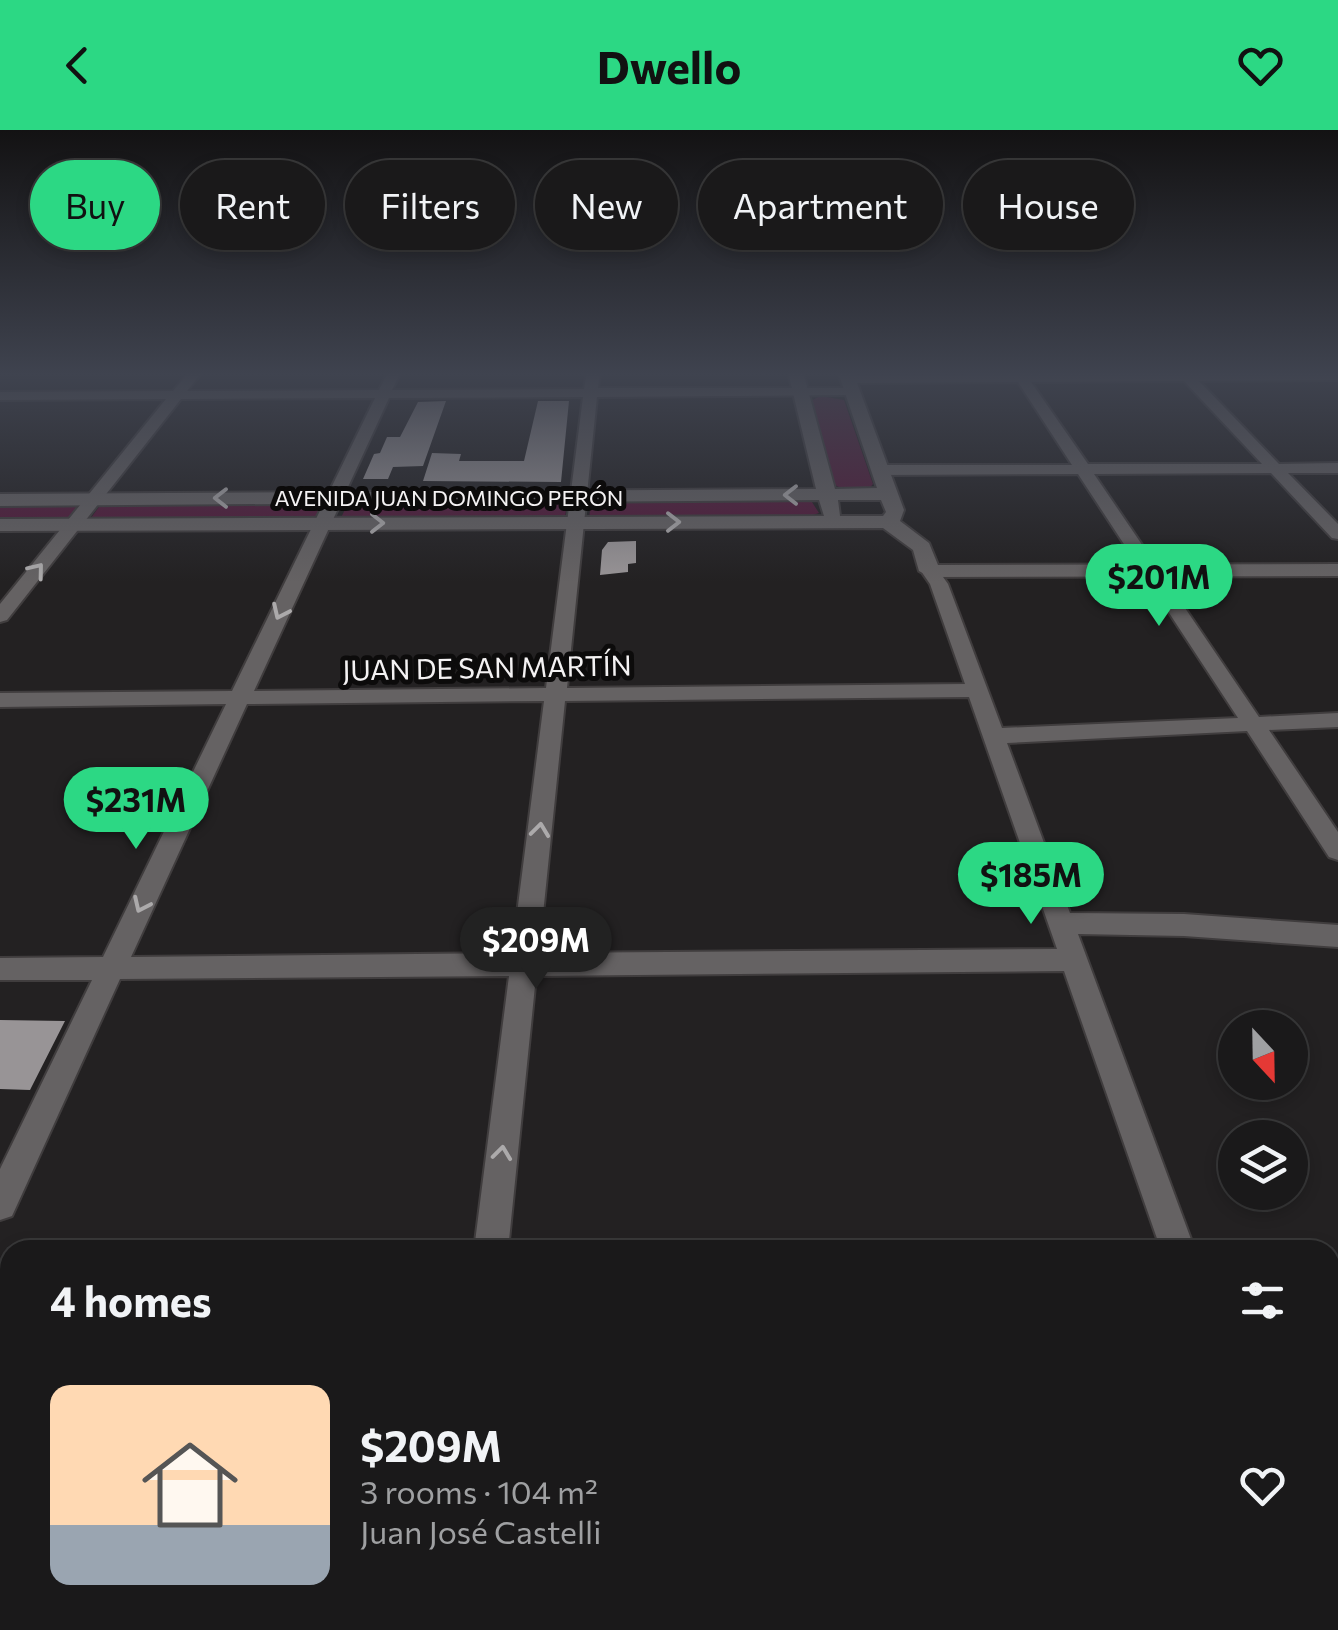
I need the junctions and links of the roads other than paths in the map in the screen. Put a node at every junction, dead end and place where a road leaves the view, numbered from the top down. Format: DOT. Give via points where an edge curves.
graph roads {
  1 [pos="138,442"];
  2 [pos="360,442"];
  3 [pos="584,442"];
  4 [pos="813,442"];
  5 [pos="870,442"];
  6 [pos="1066,442"];
  7 [pos="1251,442"];
  8 [pos="1276,468"];
  9 [pos="1338,468"];
  10 [pos="880,470"];
  11 [pos="1085,470"];
  12 [pos="827,495"];
  13 [pos="94,498"];
  14 [pos="334,498"];
  15 [pos="0,500"];
  16 [pos="577,509"];
  17 [pos="891,510"];
  18 [pos="834,522"];
  19 [pos="322,524"];
  20 [pos="0,525"];
  21 [pos="73,525"];
  22 [pos="1338,534"];
  23 [pos="1338,559"];
  24 [pos="1146,565"];
  25 [pos="938,569"];
  26 [pos="1338,570"];
  27 [pos="0,616"];
  28 [pos="975,690"];
  29 [pos="556,696"];
  30 [pos="239,698"];
  31 [pos="0,700"];
  32 [pos="1338,720"];
  33 [pos="1255,726"];
  34 [pos="994,736"];
  35 [pos="1338,851"];
  36 [pos="1059,923"];
  37 [pos="1338,936"];
  38 [pos="1072,960"];
  39 [pos="524,963"];
  40 [pos="0,968"];
  41 [pos="112,968"];
  42 [pos="0,1204"];
  43 [pos="492,1240"];
  44 [pos="1174,1240"];
  1 -- 13 [label="street"];
  2 -- 14 [label="street"];
  3 -- 16 [label="street"];
  4 -- 12 [label="main road"];
  5 -- 10 [label="main road"];
  6 -- 11 [label="street"];
  7 -- 8 [label="street"];
  8 -- 9 [label="street"];
  8 -- 11 [label="street"];
  8 -- 22 [label="street"];
  10 -- 11 [label="street"];
  10 -- 17 [label="main road"];
  11 -- 24 [label="street"];
  12 -- 16 [label="main road, AVENIDA JUAN DOMINGO PERÓN, one-way"];
  12 -- 17 [label="main road, AVENIDA JUAN DOMINGO PERÓN"];
  12 -- 18 [label="main road"];
  14 -- 13 [label="main road, AVENIDA JUAN DOMINGO PERÓN, one-way"];
  13 -- 15 [label="main road, AVENIDA JUAN DOMINGO PERÓN"];
  13 -- 21 [label="street"];
  14 -- 16 [label="main road, AVENIDA JUAN DOMINGO PERÓN"];
  14 -- 19 [label="street"];
  16 -- 18 [label="main road, AVENIDA JUAN DOMINGO PERÓN, one-way"];
  19 -- 16 [label="main road, AVENIDA JUAN DOMINGO PERÓN, one-way"];
  16 -- 29 [label="street"];
  17 -- 18 [label="main road, AVENIDA JUAN DOMINGO PERÓN"];
  17 -- 25 [label="main road"];
  19 -- 21 [label="main road, AVENIDA JUAN DOMINGO PERÓN"];
  19 -- 30 [label="street, one-way"];
  20 -- 21 [label="main road, AVENIDA JUAN DOMINGO PERÓN"];
  27 -- 21 [label="street, one-way"];
  23 -- 24 [label="main road"];
  24 -- 25 [label="main road"];
  24 -- 26 [label="main road"];
  24 -- 33 [label="street"];
  25 -- 28 [label="street"];
  28 -- 29 [label="street, JUAN DE SAN MARTÍN"];
  28 -- 34 [label="street"];
  29 -- 30 [label="street, JUAN DE SAN MARTÍN"];
  39 -- 29 [label="street, one-way"];
  30 -- 31 [label="street, JUAN DE SAN MARTÍN"];
  30 -- 41 [label="street, one-way"];
  32 -- 33 [label="street"];
  33 -- 34 [label="street"];
  33 -- 35 [label="street"];
  34 -- 36 [label="street"];
  36 -- 37 [label="street"];
  36 -- 38 [label="street"];
  38 -- 39 [label="street"];
  38 -- 44 [label="street"];
  39 -- 41 [label="street"];
  43 -- 39 [label="street, one-way"];
  40 -- 41 [label="street"];
  41 -- 42 [label="street"];
}
